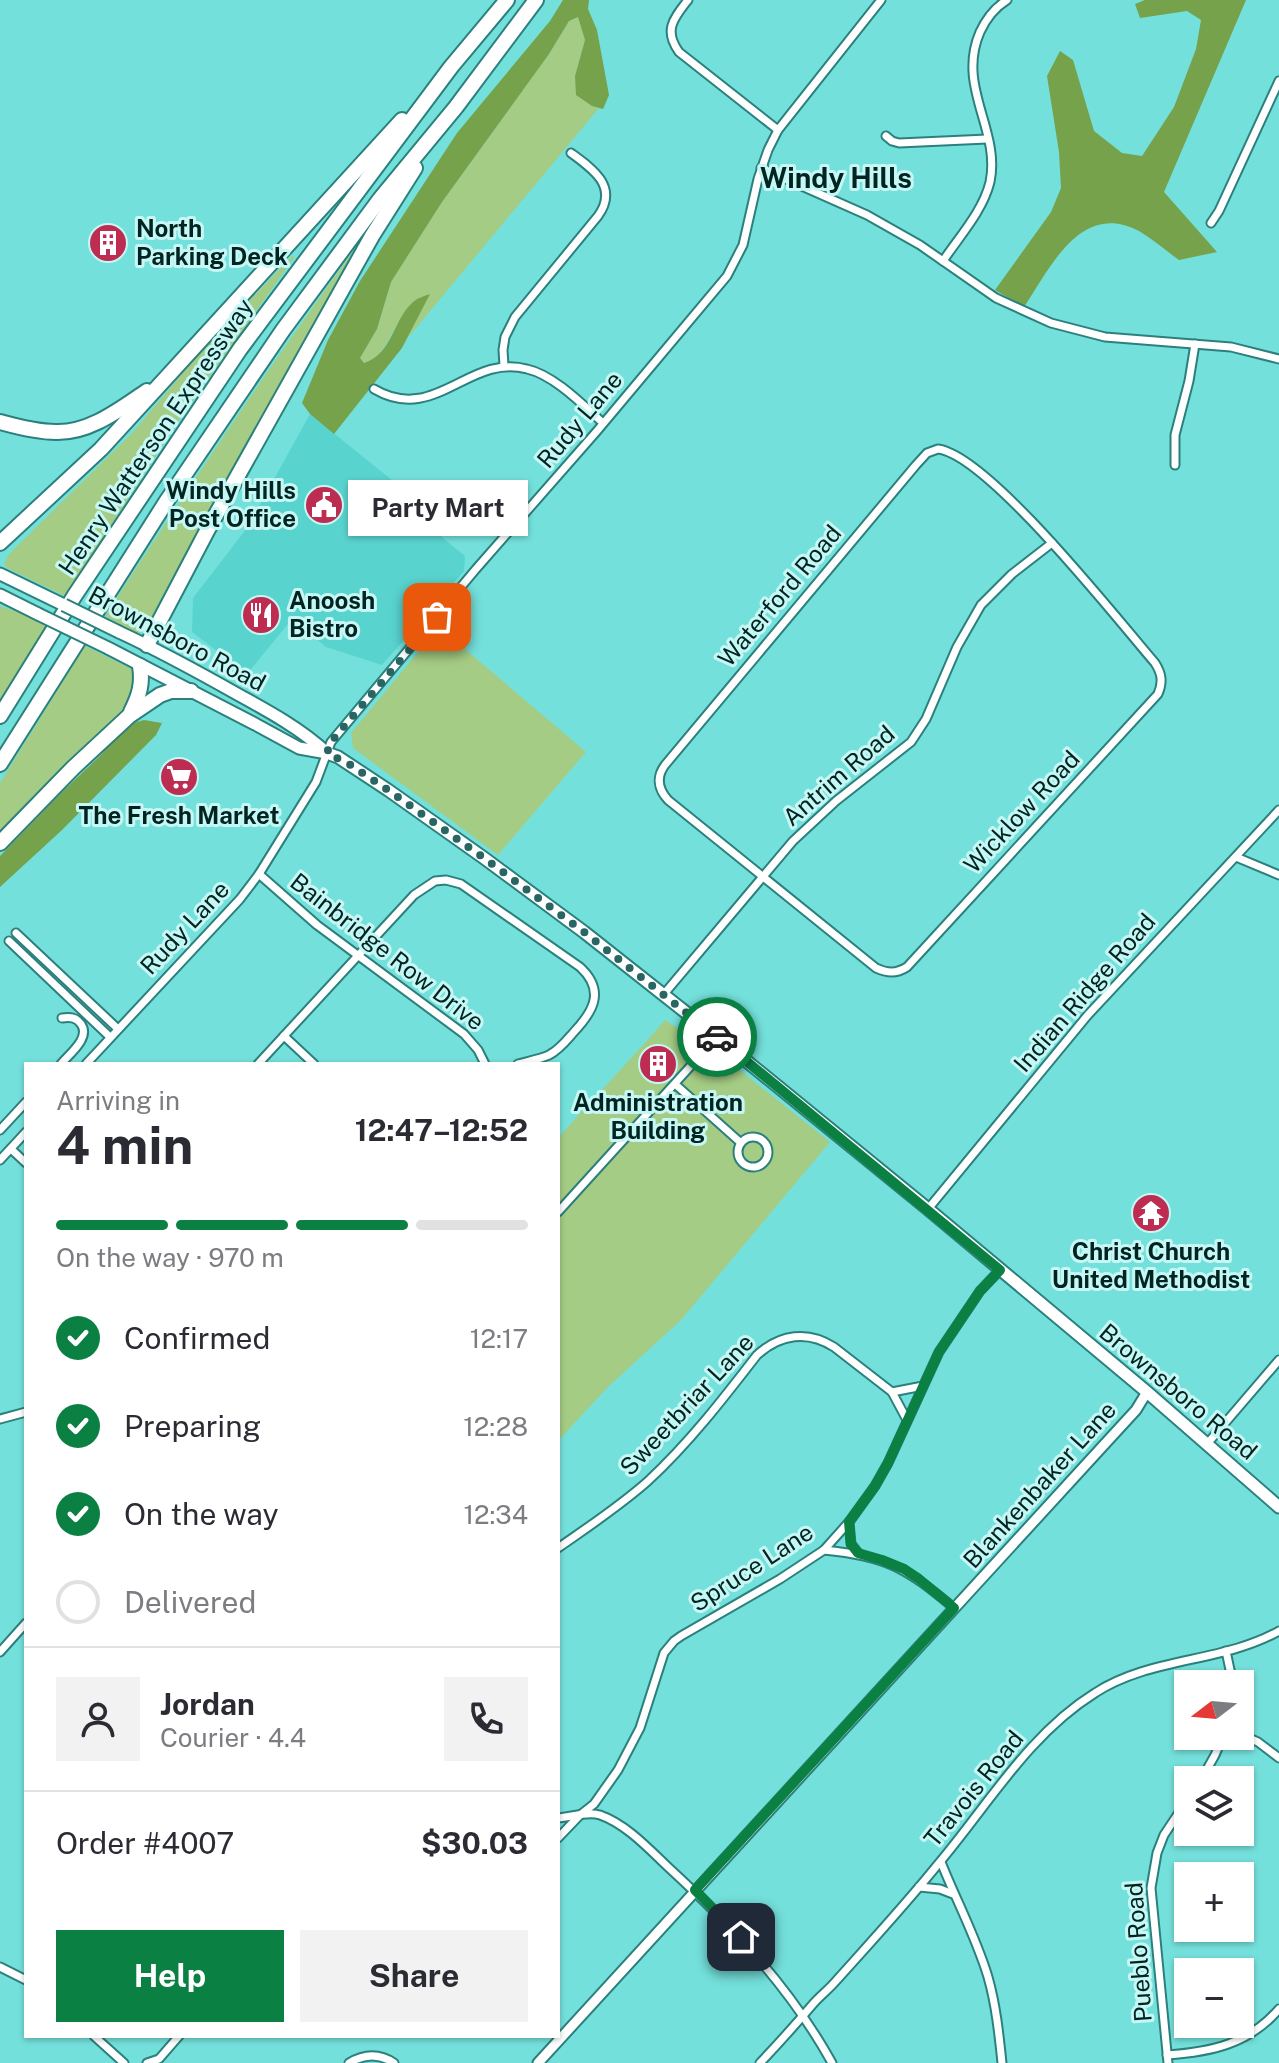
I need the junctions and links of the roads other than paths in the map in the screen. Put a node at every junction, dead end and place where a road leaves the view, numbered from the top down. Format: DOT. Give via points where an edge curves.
graph roads {
  1 [pos="507,0"];
  2 [pos="536,0"];
  3 [pos="688,0"];
  4 [pos="881,0"];
  5 [pos="1007,0"];
  6 [pos="451,67"];
  7 [pos="1279,81"];
  8 [pos="456,107"];
  9 [pos="778,130"];
  10 [pos="886,136"];
  11 [pos="987,139"];
  12 [pos="571,153"];
  13 [pos="761,168"];
  14 [pos="1211,223"];
  15 [pos="943,261"];
  16 [pos="1195,344"];
  17 [pos="1279,359"];
  18 [pos="504,366"];
  19 [pos="167,377"];
  20 [pos="374,389"];
  21 [pos="0,422"];
  22 [pos="603,423"];
  23 [pos="1175,465"];
  24 [pos="1052,543"];
  25 [pos="1,545"];
  26 [pos="0,574"];
  27 [pos="0,595"];
  28 [pos="147,645"];
  29 [pos="140,666"];
  30 [pos="191,691"];
  31 [pos="0,716"];
  32 [pos="129,716"];
  33 [pos="327,753"];
  34 [pos="0,764"];
  35 [pos="1279,810"];
  36 [pos="0,843"];
  37 [pos="1236,857"];
  38 [pos="259,874"];
  39 [pos="1279,875"];
  40 [pos="763,877"];
  41 [pos="16,933"];
  42 [pos="9,941"];
  43 [pos="357,955"];
  44 [pos="664,994"];
  45 [pos="62,1018"];
  46 [pos="118,1029"];
  47 [pos="284,1036"];
  48 [pos="110,1037"];
  49 [pos="717,1037"];
  50 [pos="63,1062"];
  51 [pos="88,1062"];
  52 [pos="260,1062"];
  53 [pos="312,1062"];
  54 [pos="484,1062"];
  55 [pos="524,1062"];
  56 [pos="675,1084"];
  57 [pos="24,1104"];
  58 [pos="0,1130"];
  59 [pos="24,1134"];
  60 [pos="741,1143"];
  61 [pos="11,1149"];
  62 [pos="0,1160"];
  63 [pos="24,1161"];
  64 [pos="928,1209"];
  65 [pos="560,1210"];
  66 [pos="1000,1270"];
  67 [pos="1279,1360"];
  68 [pos="923,1386"];
  69 [pos="892,1392"];
  70 [pos="1147,1392"];
  71 [pos="24,1413"];
  72 [pos="0,1419"];
  73 [pos="907,1420"];
  74 [pos="1207,1444"];
  75 [pos="1279,1507"];
  76 [pos="849,1522"];
  77 [pos="560,1547"];
  78 [pos="824,1550"];
  79 [pos="858,1553"];
  80 [pos="954,1608"];
  81 [pos="24,1625"];
  82 [pos="1279,1631"];
  83 [pos="1226,1651"];
  84 [pos="0,1652"];
  85 [pos="1230,1670"];
  86 [pos="1254,1740"];
  87 [pos="1279,1758"];
  88 [pos="580,1815"];
  89 [pos="560,1818"];
  90 [pos="1174,1820"];
  91 [pos="560,1836"];
  92 [pos="941,1862"];
  93 [pos="919,1887"];
  94 [pos="695,1890"];
  95 [pos="953,1894"];
  96 [pos="0,1967"];
  97 [pos="24,1979"];
  98 [pos="1279,2009"];
  99 [pos="803,2017"];
  100 [pos="96,2038"];
  101 [pos="177,2038"];
  102 [pos="1167,2059"];
  103 [pos="158,2061"];
  104 [pos="124,2063"];
  105 [pos="147,2063"];
  106 [pos="349,2063"];
  107 [pos="394,2063"];
  108 [pos="538,2063"];
  109 [pos="760,2063"];
  110 [pos="832,2063"];
  111 [pos="1002,2063"];
  1 -- 6 [label="highway, Henry Watterson Expressway"];
  2 -- 8 [label="highway, Henry Watterson Expressway"];
  3 -- 9 [label="street" via="672,22 679,52"];
  4 -- 9 [label="street, Rudy Lane"];
  5 -- 11 [label="street" via="982,27 973,54 973,85"];
  6 -- 19 [label="highway"];
  6 -- 31 [label="highway, Henry Watterson Expressway" via="240,349"];
  7 -- 14 [label="street"];
  8 -- 28 [label="highway" via="372,236"];
  8 -- 34 [label="highway, Henry Watterson Expressway" via="283,330"];
  9 -- 13 [label="street, Rudy Lane"];
  10 -- 11 [label="street" via="899,143"];
  11 -- 15 [label="street" via="992,166 986,194"];
  12 -- 18 [label="street" via="601,179 605,203 515,317 505,337"];
  13 -- 15 [label="street" via="867,215"];
  13 -- 22 [label="street, Rudy Lane" via="749,227 733,266"];
  15 -- 16 [label="street" via="996,298 1051,323 1105,337"];
  16 -- 17 [label="street"];
  16 -- 23 [label="street" via="1175,435"];
  18 -- 20 [label="street" via="422,399 393,398"];
  18 -- 22 [label="street" via="540,373"];
  19 -- 21 [label="highway" via="88,426 58,433"];
  19 -- 25 [label="highway"];
  22 -- 33 [label="street, Rudy Lane"];
  24 -- 40 [label="street, Antrim Road" via="981,605 916,735 815,819"];
  24 -- 40 [label="street, Waterford Road" via="956,454 932,451 916,465 661,771 660,789 668,800"];
  24 -- 40 [label="street, Wicklow Road" via="1159,670 1158,694 901,971 876,968"];
  26 -- 28 [label="main road, Brownsboro Road, bridge"];
  27 -- 29 [label="main road, Brownsboro Road, bridge"];
  28 -- 29 [label="main road"];
  28 -- 33 [label="main road, Brownsboro Road" via="309,736"];
  29 -- 30 [label="main road, Brownsboro Road"];
  29 -- 32 [label="highway" via="139,696"];
  30 -- 32 [label="highway" via="160,695"];
  30 -- 33 [label="main road, Brownsboro Road" via="299,748"];
  32 -- 36 [label="highway"];
  33 -- 38 [label="street, Rudy Lane" via="316,782"];
  33 -- 44 [label="main road, Brownsboro Road" via="484,858"];
  35 -- 37 [label="street, Indian Ridge Road"];
  37 -- 39 [label="street"];
  37 -- 64 [label="street, Indian Ridge Road" via="1087,1016"];
  38 -- 43 [label="street, Bainbridge Row Drive"];
  38 -- 46 [label="street, Rudy Lane"];
  40 -- 44 [label="street, Antrim Road"];
  41 -- 46 [label="street"];
  42 -- 48 [label="street"];
  43 -- 47 [label="street"];
  43 -- 54 [label="street, Bainbridge Row Drive" via="464,1034"];
  43 -- 55 [label="street" via="431,883 454,881 469,889 591,980 595,998 587,1017 553,1053"];
  44 -- 49 [label="main road, Brownsboro Road"];
  45 -- 50 [label="street" via="80,1022 84,1035"];
  46 -- 48 [label="street, Rudy Lane"];
  47 -- 52 [label="street"];
  47 -- 53 [label="street"];
  48 -- 51 [label="street, Rudy Lane"];
  49 -- 56 [label="street"];
  49 -- 64 [label="main road, Brownsboro Road"];
  56 -- 60 [label="street"];
  56 -- 65 [label="street"];
  57 -- 58 [label="street"];
  59 -- 61 [label="street"];
  60 -- 60 [label="street" via="763,1140 768,1148 765,1162 757,1167 744,1164 738,1152"];
  61 -- 62 [label="street"];
  61 -- 63 [label="street"];
  64 -- 66 [label="main road, Brownsboro Road"];
  66 -- 68 [label="street, Spruce Lane" via="956,1324"];
  66 -- 70 [label="main road, Brownsboro Road"];
  67 -- 74 [label="street"];
  68 -- 69 [label="street"];
  68 -- 73 [label="street, Spruce Lane"];
  69 -- 73 [label="street, Sweetbriar Lane"];
  69 -- 77 [label="street, Sweetbriar Lane" via="827,1342 802,1336 775,1342 757,1355 660,1469"];
  70 -- 74 [label="main road, Brownsboro Road"];
  70 -- 80 [label="street, Blankenbaker Lane"];
  71 -- 72 [label="street"];
  73 -- 76 [label="street, Spruce Lane" via="875,1486"];
  74 -- 75 [label="main road, Brownsboro Road"];
  76 -- 78 [label="street, Spruce Lane"];
  76 -- 79 [label="street" via="851,1544"];
  78 -- 79 [label="street"];
  78 -- 88 [label="street, Spruce Lane" via="667,1648 630,1749 594,1804"];
  79 -- 80 [label="street" via="904,1569"];
  80 -- 94 [label="street, Blankenbaker Lane"];
  81 -- 84 [label="street"];
  82 -- 83 [label="street, Travois Road"];
  83 -- 85 [label="street"];
  83 -- 92 [label="street, Travois Road" via="1143,1671 1077,1704 1035,1744"];
  86 -- 87 [label="street"];
  88 -- 89 [label="street"];
  88 -- 91 [label="street, Spruce Lane"];
  88 -- 94 [label="street" via="598,1814 617,1824"];
  90 -- 102 [label="street, Pueblo Road" via="1157,1853 1152,1880"];
  92 -- 93 [label="street, Travois Road"];
  92 -- 95 [label="street"];
  93 -- 95 [label="street"];
  93 -- 99 [label="street, Travois Road"];
  94 -- 99 [label="street" via="755,1953"];
  94 -- 108 [label="street, Blankenbaker Lane"];
  95 -- 111 [label="street" via="987,1975"];
  96 -- 97 [label="street"];
  98 -- 102 [label="street" via="1236,2042"];
  99 -- 109 [label="street, Travois Road"];
  99 -- 110 [label="street"];
  100 -- 104 [label="street"];
  101 -- 103 [label="street"];
  103 -- 105 [label="street"];
  106 -- 107 [label="street" via="374,2055"];
}
